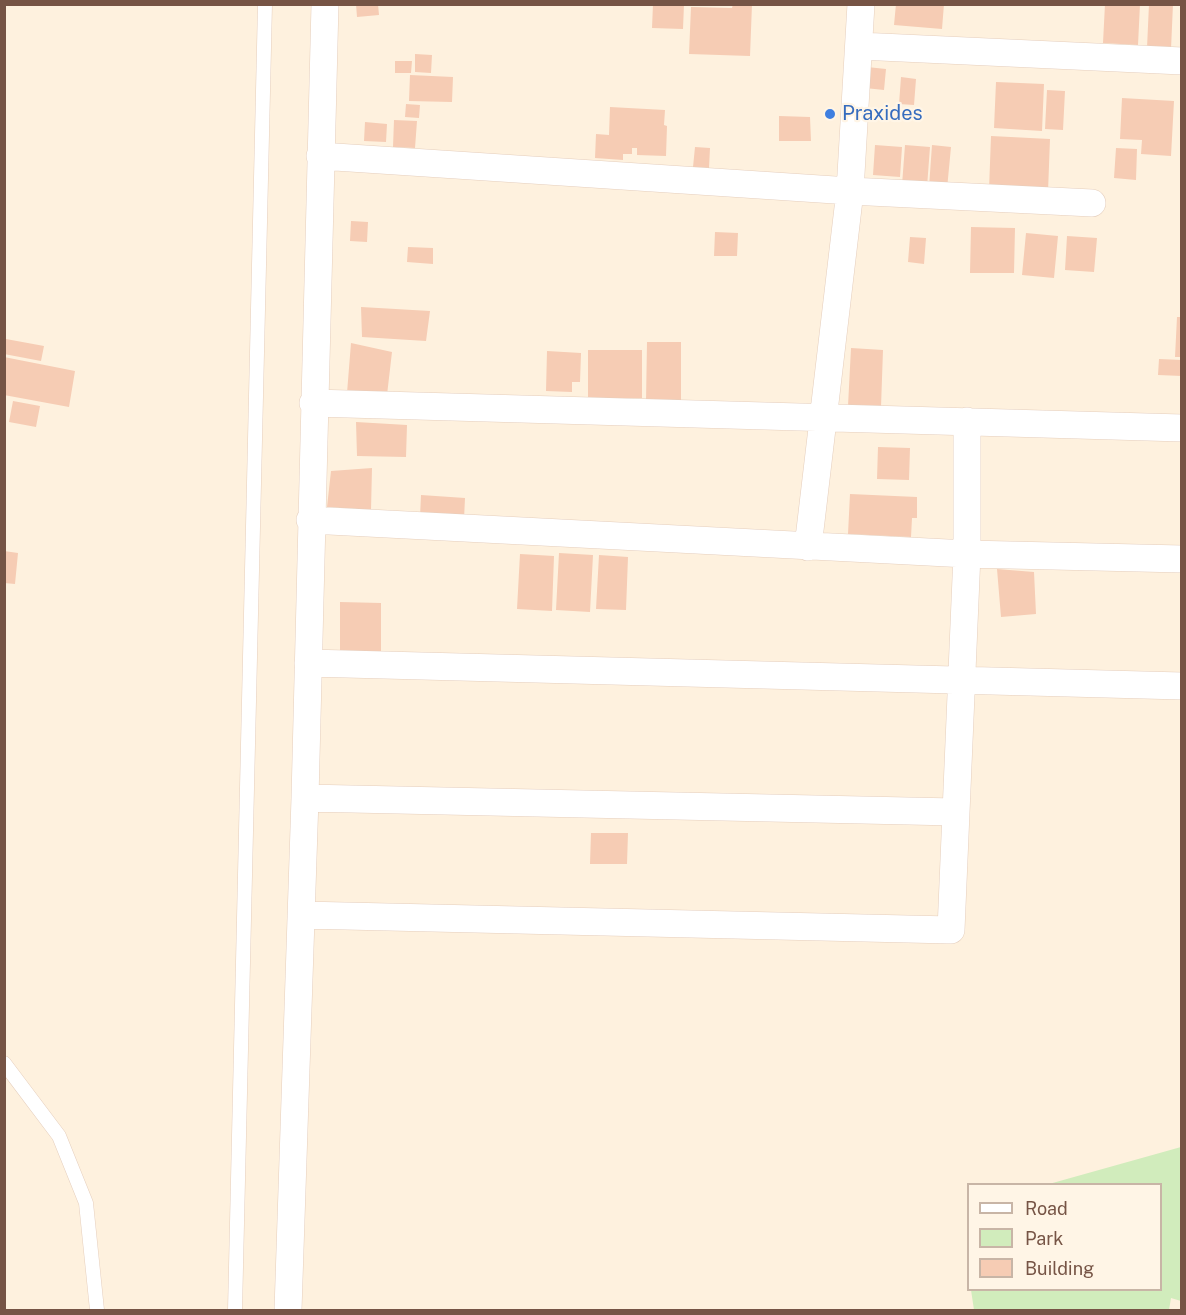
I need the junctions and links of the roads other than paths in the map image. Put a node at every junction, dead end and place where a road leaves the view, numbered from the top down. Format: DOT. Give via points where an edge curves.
graph roads {
  1 [pos="265,4"];
  2 [pos="325,4"];
  3 [pos="861,4"];
  4 [pos="859,46"];
  5 [pos="1182,61"];
  6 [pos="321,156"];
  7 [pos="849,191"];
  8 [pos="1092,203"];
  9 [pos="314,403"];
  10 [pos="825,418"];
  11 [pos="968,421"];
  12 [pos="1182,428"];
  13 [pos="310,520"];
  14 [pos="808,547"];
  15 [pos="967,554"];
  16 [pos="1182,559"];
  17 [pos="308,663"];
  18 [pos="963,681"];
  19 [pos="1182,686"];
  20 [pos="305,798"];
  21 [pos="955,812"];
  22 [pos="302,915"];
  23 [pos="4,1063"];
  24 [pos="97,1311"];
  25 [pos="236,1311"];
  26 [pos="288,1311"];
  1 -- 25 [label="lane"];
  2 -- 6 [label="street"];
  3 -- 4 [label="street"];
  4 -- 5 [label="street"];
  4 -- 7 [label="street"];
  6 -- 7 [label="street"];
  6 -- 9 [label="street"];
  7 -- 8 [label="street"];
  7 -- 10 [label="street"];
  9 -- 10 [label="street"];
  9 -- 13 [label="street"];
  10 -- 11 [label="street"];
  10 -- 14 [label="street"];
  11 -- 12 [label="street"];
  11 -- 15 [label="street"];
  13 -- 14 [label="street"];
  13 -- 17 [label="street"];
  14 -- 15 [label="street"];
  15 -- 16 [label="street"];
  15 -- 18 [label="street"];
  17 -- 18 [label="street"];
  17 -- 20 [label="street"];
  18 -- 19 [label="street"];
  18 -- 21 [label="street"];
  20 -- 21 [label="street"];
  20 -- 22 [label="street"];
  21 -- 22 [label="street" via="951,930"];
  22 -- 26 [label="street"];
  23 -- 24 [label="lane" via="59,1136 86,1203"];
}
